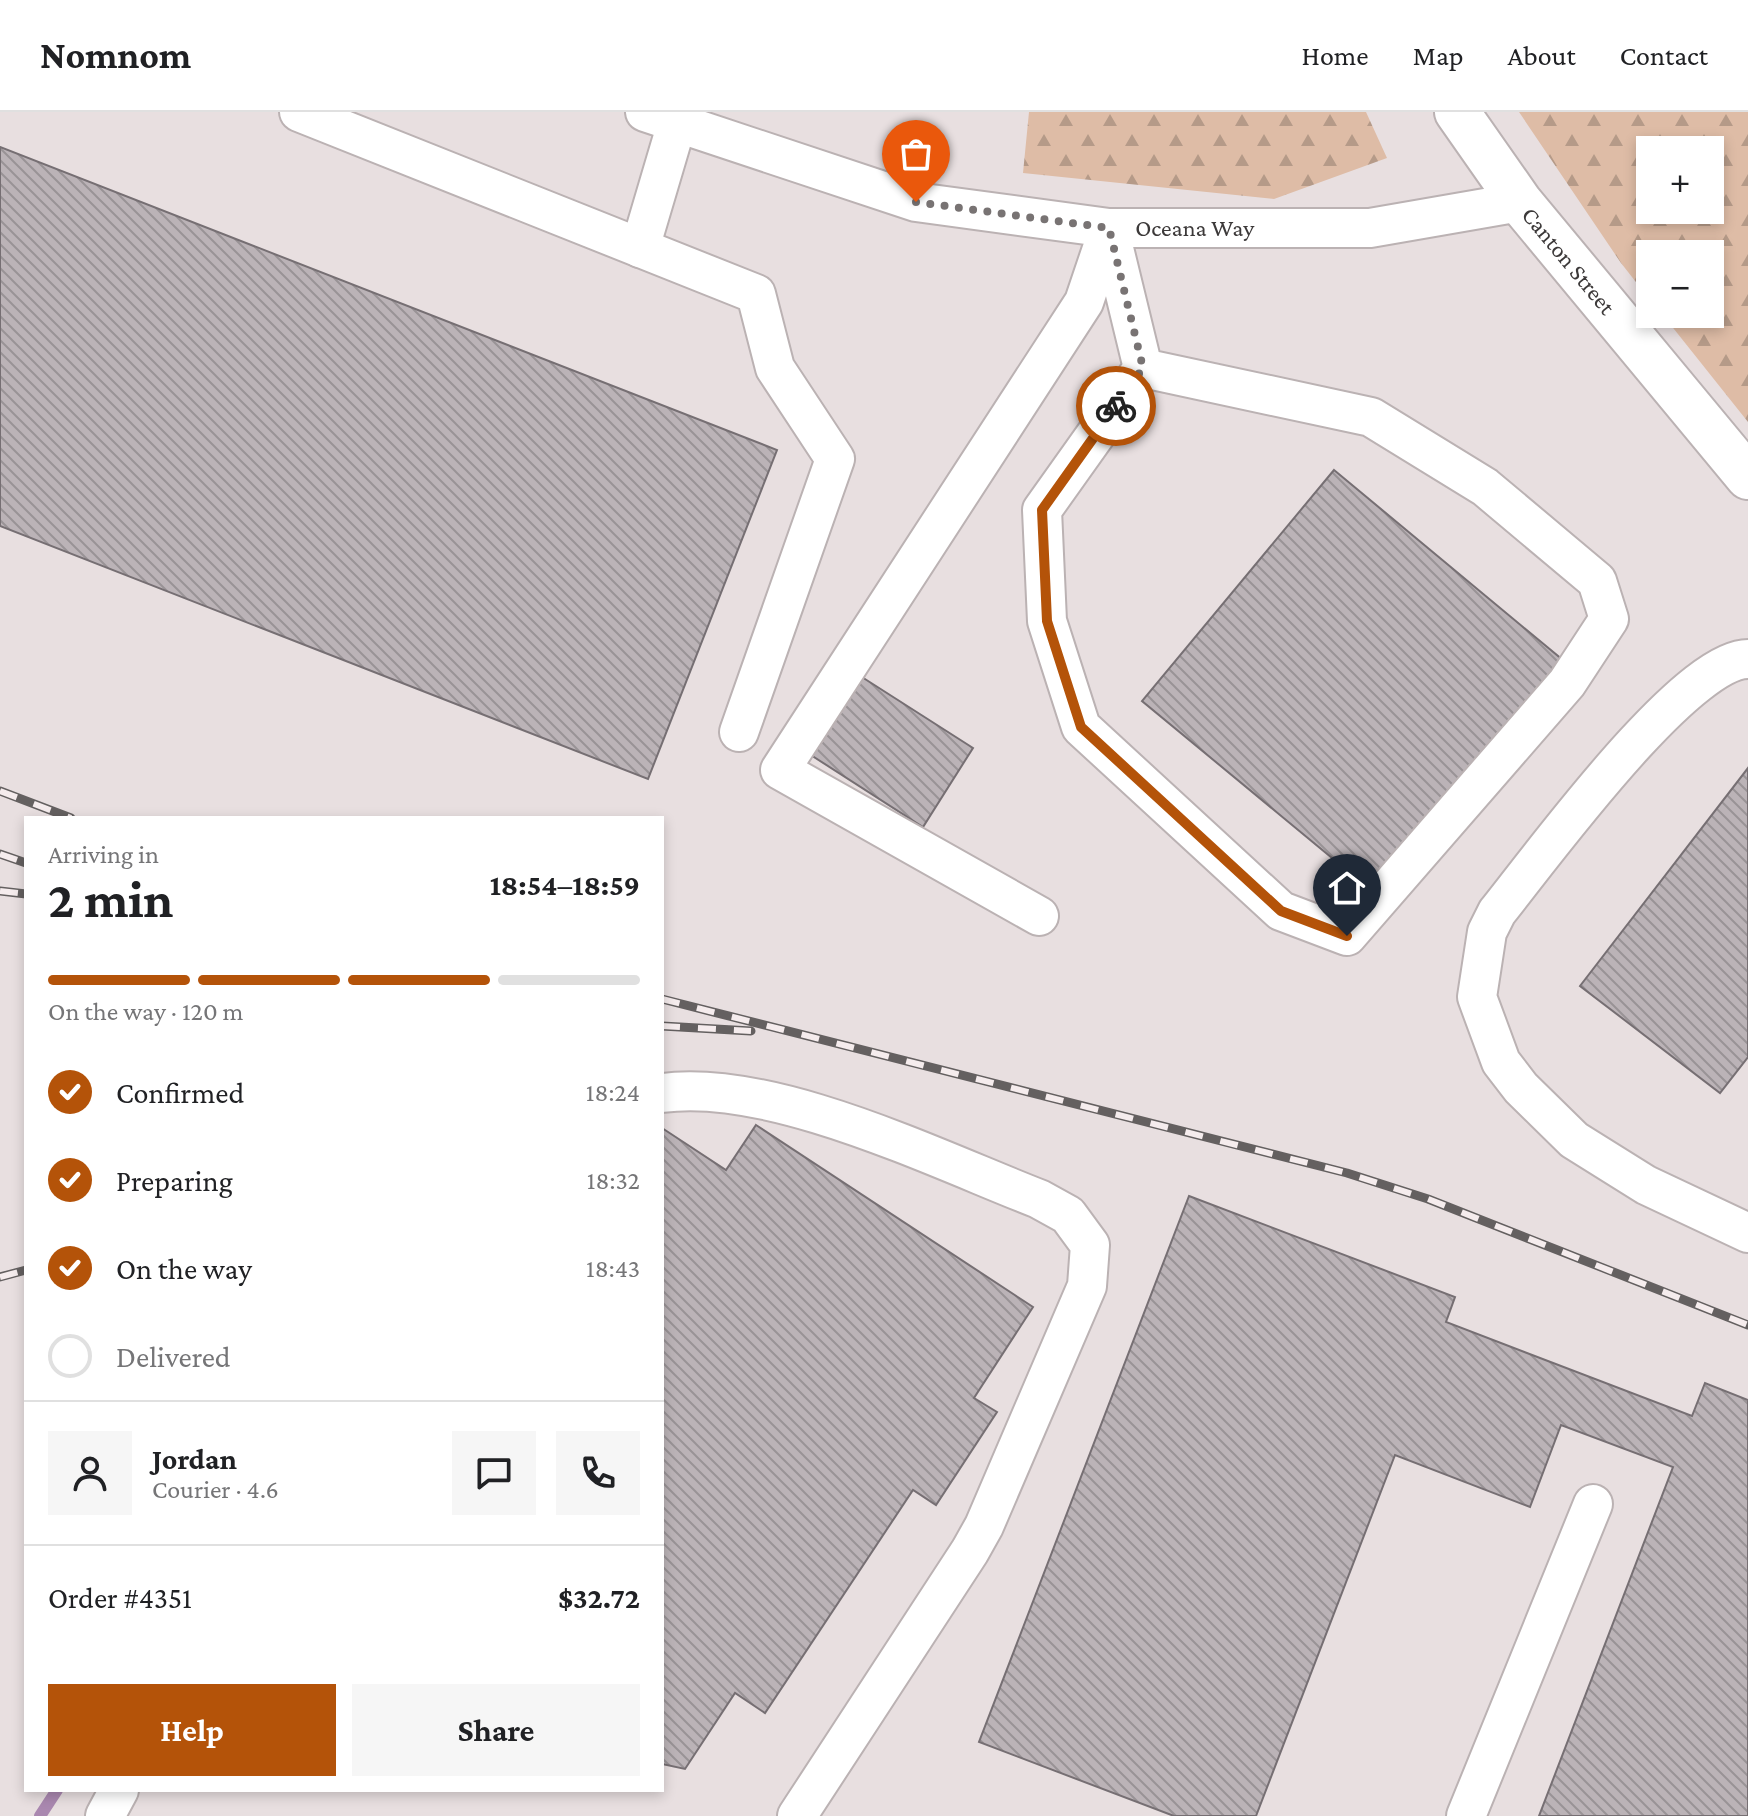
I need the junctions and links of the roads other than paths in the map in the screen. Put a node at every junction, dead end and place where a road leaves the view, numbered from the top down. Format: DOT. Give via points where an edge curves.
graph roads {
  1 [pos="299,112"];
  2 [pos="1457,112"];
  3 [pos="665,116"];
  4 [pos="1520,202"];
  5 [pos="1109,228"];
  6 [pos="640,248"];
  7 [pos="1143,368"];
  8 [pos="1748,477"];
  9 [pos="1748,659"];
  10 [pos="739,732"];
  11 [pos="1039,916"];
  12 [pos="664,1093"];
  13 [pos="1748,1233"];
  14 [pos="1593,1504"];
  15 [pos="118,1792"];
  16 [pos="105,1816"];
  17 [pos="797,1816"];
  18 [pos="1466,1816"];
  1 -- 6 [label="lane"];
  2 -- 4 [label="main road, Canton Street"];
  3 -- 5 [label="lane, Oceana Way" via="916,202"];
  3 -- 6 [label="lane"];
  4 -- 5 [label="lane, Oceana Way" via="1370,228"];
  4 -- 8 [label="main road, Canton Street"];
  5 -- 7 [label="lane"];
  5 -- 11 [label="lane" via="1084,302 780,770"];
  6 -- 10 [label="lane" via="756,294 775,368 835,459"];
  7 -- 7 [label="lane" via="1371,417 1485,487 1597,581 1609,619 1567,683 1347,936 1281,911 1081,727 1047,621 1042,510"];
  9 -- 13 [label="lane" via="1723,665 1651,724 1497,912 1487,932 1477,997 1501,1062 1574,1140 1646,1185"];
  12 -- 17 [label="lane" via="756,1099 832,1119 1039,1199 1068,1215 1090,1245 1087,1286 984,1526"];
  14 -- 18 [label="lane"];
  15 -- 16 [label="lane"];
}
